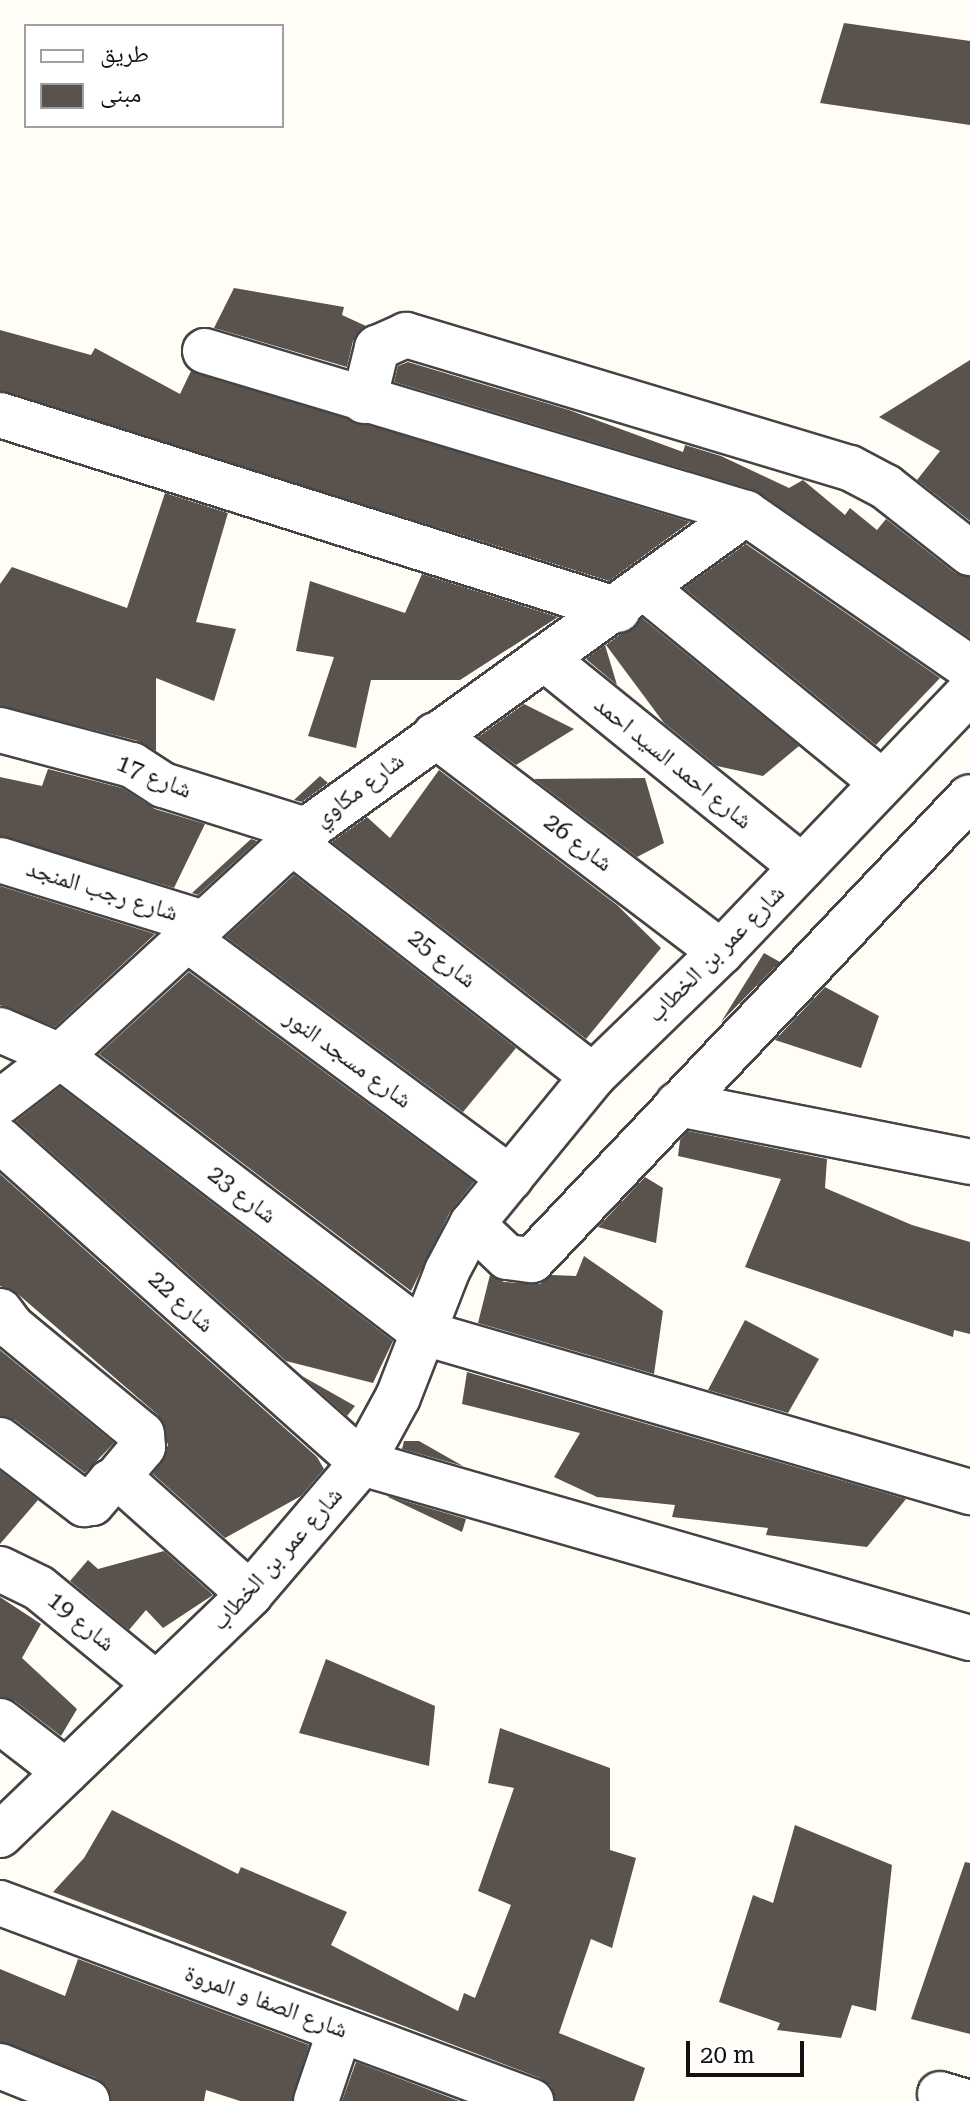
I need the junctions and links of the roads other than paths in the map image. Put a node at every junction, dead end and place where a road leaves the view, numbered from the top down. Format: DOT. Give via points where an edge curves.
graph roads {
  1 [pos="205,351"];
  2 [pos="364,401"];
  3 [pos="0,415"];
  4 [pos="746,513"];
  5 [pos="970,553"];
  6 [pos="632,600"];
  7 [pos="544,658"];
  8 [pos="970,668"];
  9 [pos="970,691"];
  10 [pos="0,730"];
  11 [pos="435,735"];
  12 [pos="882,782"];
  13 [pos="970,797"];
  14 [pos="299,836"];
  15 [pos="0,860"];
  16 [pos="802,867"];
  17 [pos="195,931"];
  18 [pos="721,952"];
  19 [pos="0,1030"];
  20 [pos="60,1056"];
  21 [pos="593,1076"];
  22 [pos="0,1102"];
  23 [pos="678,1104"];
  24 [pos="0,1140"];
  25 [pos="970,1162"];
  26 [pos="510,1178"];
  27 [pos="472,1224"];
  28 [pos="0,1311"];
  29 [pos="424,1333"];
  30 [pos="0,1440"];
  31 [pos="362,1463"];
  32 [pos="116,1479"];
  33 [pos="970,1492"];
  34 [pos="0,1569"];
  35 [pos="250,1594"];
  36 [pos="970,1638"];
  37 [pos="156,1684"];
  38 [pos="0,1721"];
  39 [pos="66,1772"];
  40 [pos="0,1835"];
  41 [pos="0,1903"];
  42 [pos="340,2030"];
  43 [pos="0,2066"];
  44 [pos="473,2091"];
  45 [pos="87,2101"];
  46 [pos="316,2101"];
  47 [pos="531,2101"];
  1 -- 2 [label="street"];
  2 -- 4 [label="street"];
  2 -- 5 [label="street" via="377,348 406,335 850,468 886,487"];
  3 -- 6 [label="street"];
  4 -- 6 [label="street, شارع مكاوي"];
  4 -- 8 [label="street"];
  6 -- 7 [label="street, شارع مكاوي"];
  6 -- 12 [label="street"];
  7 -- 11 [label="street, شارع مكاوي"];
  7 -- 16 [label="street, شارع احمد السيد احمد"];
  9 -- 12 [label="street, شارع عمر بن الخطاب"];
  10 -- 14 [label="street, شارع 17" via="132,765 155,782"];
  11 -- 14 [label="street, شارع مكاوي"];
  11 -- 18 [label="street, شارع 26"];
  12 -- 16 [label="street, شارع عمر بن الخطاب"];
  13 -- 23 [label="street"];
  14 -- 17 [label="street, شارع مكاوي"];
  14 -- 21 [label="street, شارع 25"];
  15 -- 17 [label="street, شارع رجب المنجد"];
  16 -- 18 [label="street, شارع عمر بن الخطاب"];
  17 -- 20 [label="street, شارع مكاوي"];
  17 -- 26 [label="street, شارع مسجد النور"];
  18 -- 21 [label="street, شارع عمر بن الخطاب"];
  19 -- 20 [label="street, شارع 23"];
  20 -- 22 [label="street, شارع مكاوي"];
  20 -- 29 [label="street, شارع 23"];
  21 -- 26 [label="street, شارع عمر بن الخطاب"];
  23 -- 25 [label="street"];
  23 -- 27 [label="street" via="532,1260 507,1257"];
  24 -- 31 [label="street, شارع 22"];
  26 -- 27 [label="street, شارع عمر بن الخطاب"];
  27 -- 29 [label="street, شارع عمر بن الخطاب"];
  28 -- 32 [label="street" via="12,1327 142,1434 143,1447"];
  29 -- 31 [label="street, شارع عمر بن الخطاب" via="398,1397"];
  29 -- 33 [label="street"];
  30 -- 32 [label="street" via="84,1504"];
  31 -- 35 [label="street, شارع عمر بن الخطاب"];
  31 -- 36 [label="street"];
  32 -- 35 [label="street"];
  34 -- 37 [label="street, شارع 19" via="39,1588"];
  35 -- 37 [label="street, شارع عمر بن الخطاب"];
  37 -- 39 [label="street, شارع عمر بن الخطاب"];
  38 -- 39 [label="street"];
  39 -- 40 [label="street, شارع عمر بن الخطاب"];
  41 -- 42 [label="street, شارع الصفا و المروة"];
  42 -- 44 [label="street, شارع الصفا و المروة"];
  42 -- 46 [label="street"];
  43 -- 45 [label="street"];
  44 -- 47 [label="street, شارع الصفا و المروة"];
}
